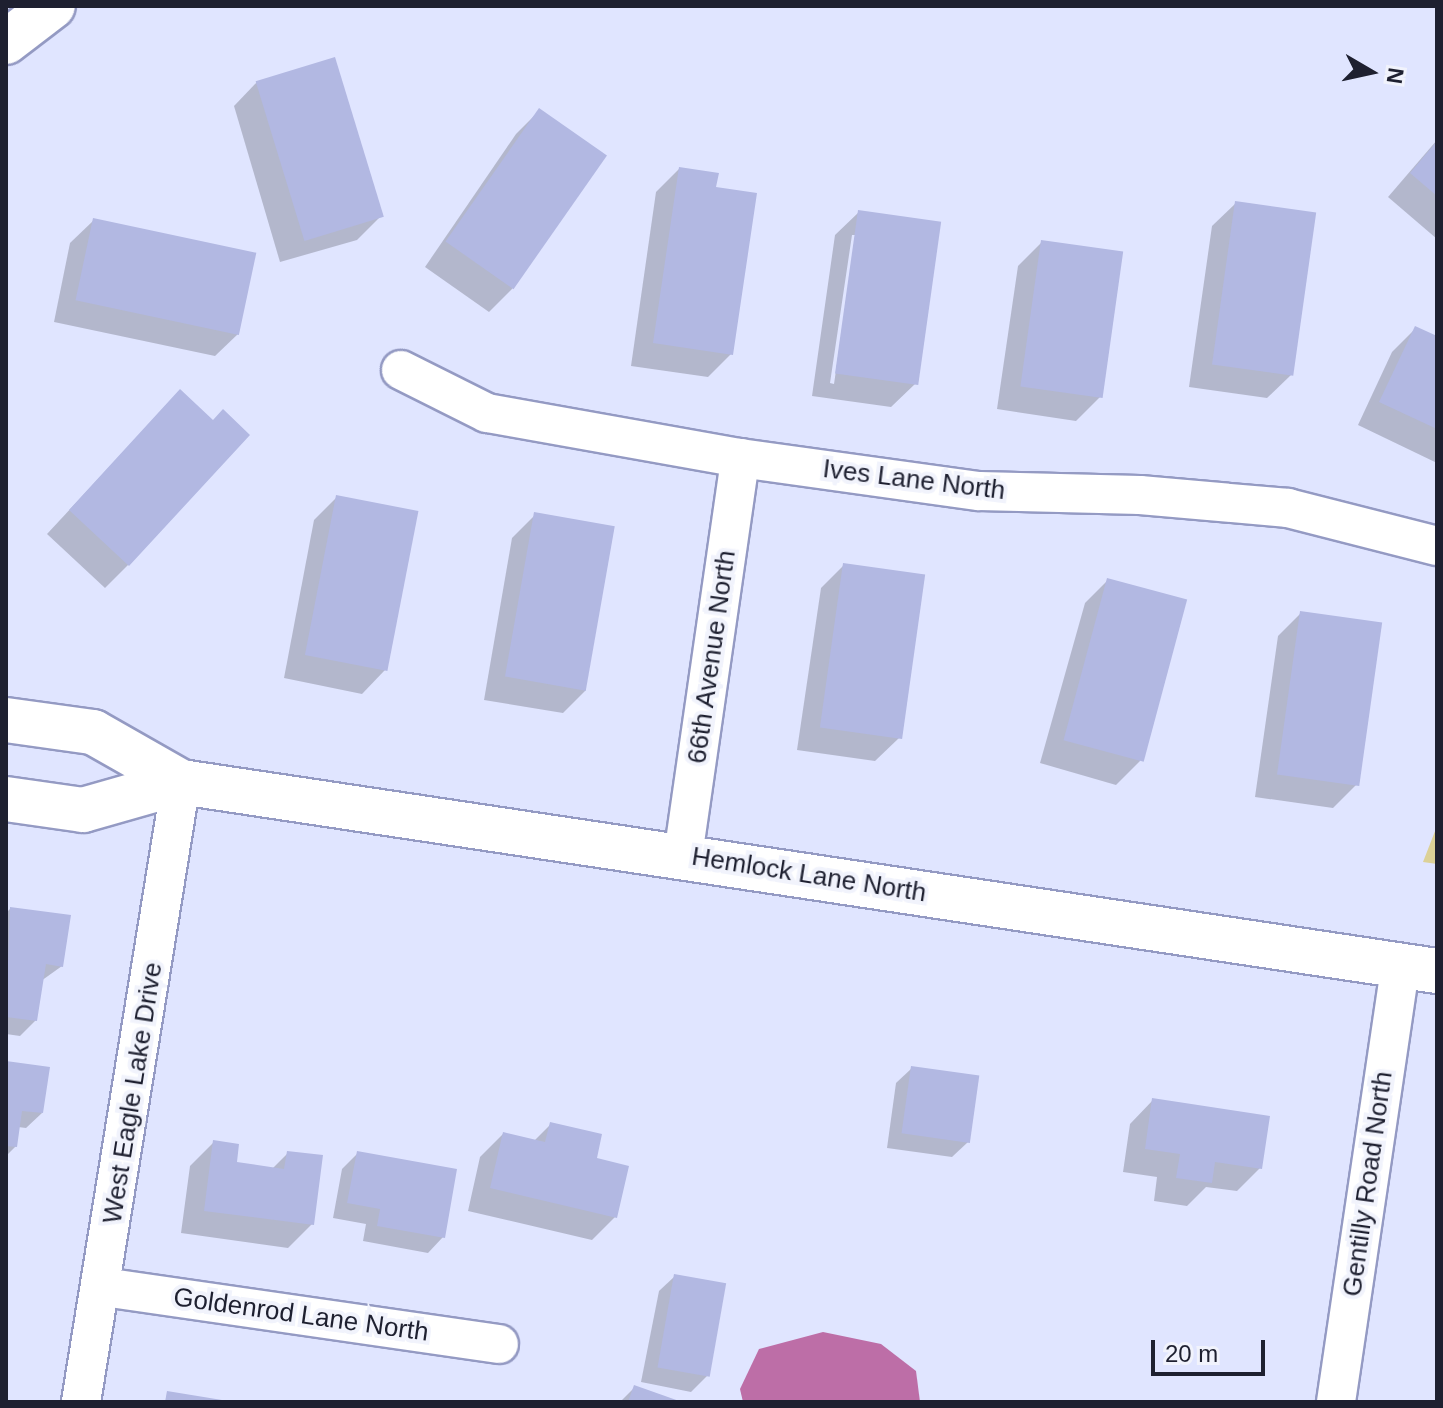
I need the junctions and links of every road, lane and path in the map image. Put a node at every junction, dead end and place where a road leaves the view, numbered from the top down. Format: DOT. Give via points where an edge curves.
graph roads {
  1 [pos="53,6"];
  2 [pos="6,42"];
  3 [pos="401,370"];
  4 [pos="740,458"];
  5 [pos="1437,546"];
  6 [pos="6,720"];
  7 [pos="181,782"];
  8 [pos="6,799"];
  9 [pos="683,856"];
  10 [pos="1419,968"];
  11 [pos="103,1287"];
  12 [pos="499,1344"];
  13 [pos="81,1402"];
  14 [pos="1336,1402"];
  1 -- 2 [label="main road"];
  3 -- 4 [label="street, Ives Lane North" via="487,413"];
  4 -- 5 [label="street, Ives Lane North" via="979,491 1140,495 1288,508"];
  4 -- 9 [label="street, 66th Avenue North"];
  6 -- 7 [label="main road, Hemlock Lane North" via="93,732"];
  7 -- 8 [label="main road, Hemlock Lane North" via="83,810"];
  7 -- 9 [label="main road, Hemlock Lane North"];
  7 -- 11 [label="street, West Eagle Lake Drive"];
  9 -- 10 [label="main road, Hemlock Lane North"];
  10 -- 14 [label="street, Gentilly Road North"];
  11 -- 12 [label="street, Goldenrod Lane North"];
  11 -- 13 [label="street, West Eagle Lake Drive"];
}
